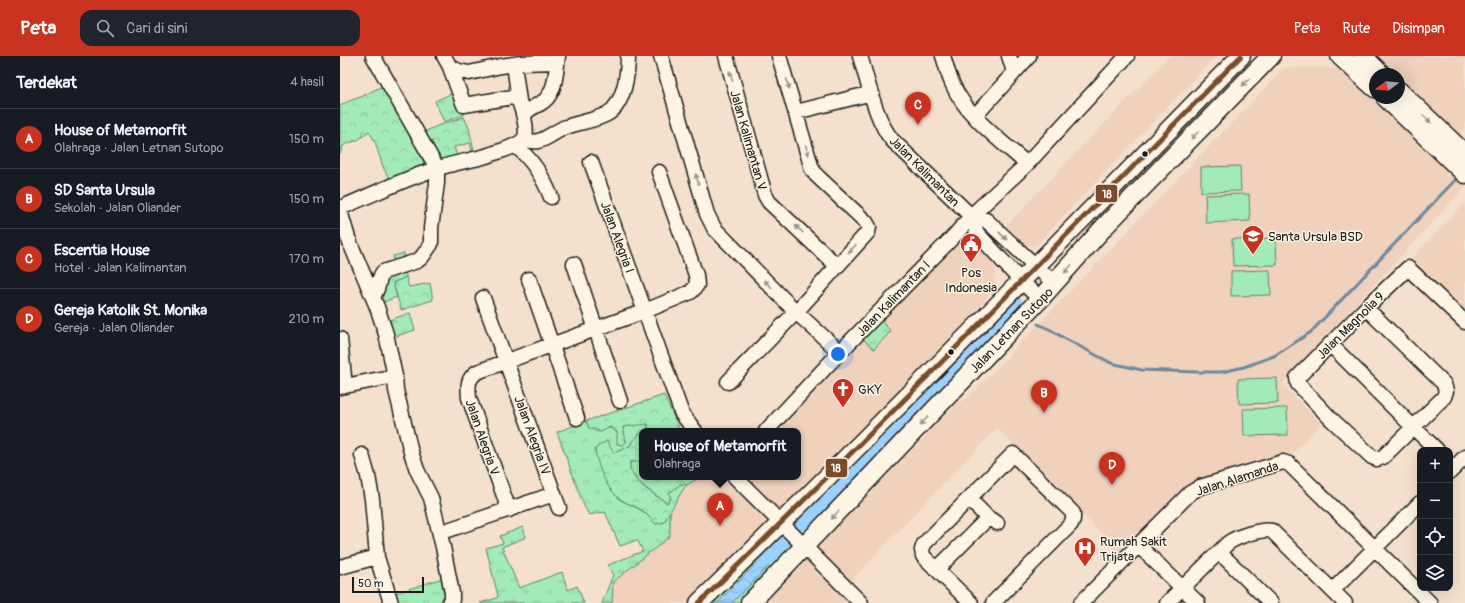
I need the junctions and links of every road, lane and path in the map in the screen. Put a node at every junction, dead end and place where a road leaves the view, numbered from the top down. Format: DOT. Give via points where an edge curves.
graph roads {
  1 [pos="373,56"];
  2 [pos="628,56"];
  3 [pos="661,56"];
  4 [pos="726,56"];
  5 [pos="779,56"];
  6 [pos="860,56"];
  7 [pos="943,56"];
  8 [pos="1009,56"];
  9 [pos="1030,56"];
  10 [pos="1127,56"];
  11 [pos="1241,56"];
  12 [pos="1271,56"];
  13 [pos="1340,56"];
  14 [pos="1363,56"];
  15 [pos="557,59"];
  16 [pos="447,62"];
  17 [pos="514,64"];
  18 [pos="1375,68"];
  19 [pos="1014,72"];
  20 [pos="1369,83"];
  21 [pos="872,93"];
  22 [pos="1405,98"];
  23 [pos="519,101"];
  24 [pos="1393,104"];
  25 [pos="796,112"];
  26 [pos="524,116"];
  27 [pos="975,116"];
  28 [pos="519,143"];
  29 [pos="1461,159"];
  30 [pos="591,162"];
  31 [pos="1027,164"];
  32 [pos="437,168"];
  33 [pos="659,172"];
  34 [pos="551,197"];
  35 [pos="340,210"];
  36 [pos="971,216"];
  37 [pos="574,264"];
  38 [pos="837,266"];
  39 [pos="1036,266"];
  40 [pos="529,279"];
  41 [pos="1021,281"];
  42 [pos="1055,284"];
  43 [pos="373,296"];
  44 [pos="483,298"];
  45 [pos="1040,299"];
  46 [pos="1366,308"];
  47 [pos="645,311"];
  48 [pos="796,312"];
  49 [pos="1465,322"];
  50 [pos="596,329"];
  51 [pos="340,339"];
  52 [pos="1330,344"];
  53 [pos="552,345"];
  54 [pos="840,352"];
  55 [pos="506,362"];
  56 [pos="395,376"];
  57 [pos="728,382"];
  58 [pos="342,387"];
  59 [pos="620,401"];
  60 [pos="577,418"];
  61 [pos="1413,427"];
  62 [pos="693,428"];
  63 [pos="769,428"];
  64 [pos="1434,447"];
  65 [pos="362,455"];
  66 [pos="738,480"];
  67 [pos="554,494"];
  68 [pos="969,499"];
  69 [pos="1417,506"];
  70 [pos="559,508"];
  71 [pos="509,510"];
  72 [pos="448,530"];
  73 [pos="793,535"];
  74 [pos="1138,545"];
  75 [pos="1375,548"];
  76 [pos="1219,552"];
  77 [pos="377,557"];
  78 [pos="340,566"];
  79 [pos="937,569"];
  80 [pos="1183,588"];
  81 [pos="1333,590"];
  82 [pos="391,603"];
  83 [pos="449,603"];
  84 [pos="699,603"];
  85 [pos="750,603"];
  86 [pos="861,603"];
  87 [pos="970,603"];
  88 [pos="993,603"];
  89 [pos="1081,603"];
  90 [pos="1167,603"];
  91 [pos="1198,603"];
  92 [pos="1271,603"];
  93 [pos="1346,603"];
  94 [pos="1430,603"];
  1 -- 32 [label="street"];
  2 -- 28 [label="street" via="625,86 614,110 606,115 566,127 537,142"];
  48 -- 3 [label="street, one-way" via="714,228 707,214"];
  38 -- 4 [label="street, Jalan Kalimantan V, one-way" via="765,196"];
  5 -- 25 [label="street, one-way"];
  6 -- 21 [label="street, Jalan Kalimantan"];
  7 -- 27 [label="street" via="955,89"];
  8 -- 19 [label="street"];
  9 -- 19 [label="street"];
  10 -- 31 [label="street, Jalan Kalimantan I"];
  11 -- 39 [label="main road, Jalan Letnan Sutopo"];
  12 -- 42 [label="main road, Jalan Letnan Sutopo, one-way" via="1105,226"];
  13 -- 20 [label="main road"];
  14 -- 18 [label="main road"];
  15 -- 17 [label="street"];
  15 -- 26 [label="street" via="550,94 544,102 528,109"];
  16 -- 17 [label="street" via="459,71 469,73"];
  16 -- 23 [label="street" via="464,105 513,97"];
  17 -- 23 [label="street"];
  19 -- 27 [label="street"];
  21 -- 25 [label="street"];
  21 -- 36 [label="street, Jalan Kalimantan" via="885,132"];
  22 -- 29 [label="main road, one-way"];
  23 -- 26 [label="street"];
  24 -- 29 [label="main road"];
  25 -- 38 [label="street, one-way" via="814,173 869,227 868,232"];
  26 -- 28 [label="street" via="526,136"];
  27 -- 31 [label="street"];
  28 -- 32 [label="street" via="477,159"];
  28 -- 34 [label="street" via="544,181"];
  30 -- 47 [label="street, Jalan Alegria I"];
  31 -- 36 [label="street, Jalan Kalimantan I"];
  32 -- 35 [label="street"];
  32 -- 43 [label="street" via="431,244 417,261 383,272 377,292"];
  33 -- 47 [label="street, Jalan Alegria V" via="696,275 697,285 691,292"];
  35 -- 43 [label="street" via="348,238"];
  36 -- 39 [label="street, Jalan Kalimantan, one-way" via="986,220"];
  36 -- 41 [label="street, Jalan Kalimantan" via="976,233"];
  36 -- 54 [label="street, Jalan Kalimantan I"];
  37 -- 50 [label="street"];
  38 -- 48 [label="street"];
  39 -- 41 [label="main road, Jalan Letnan Sutopo"];
  39 -- 42 [label="street, Jalan Kalimantan"];
  40 -- 53 [label="street"];
  41 -- 45 [label="street, Jalan Kalimantan"];
  41 -- 73 [label="main road, Jalan Letnan Sutopo"];
  42 -- 45 [label="main road, Jalan Letnan Sutopo"];
  43 -- 56 [label="street" via="386,334"];
  44 -- 55 [label="street, Jalan Alegria IV"];
  45 -- 73 [label="main road, Jalan Letnan Sutopo, one-way"];
  46 -- 49 [label="street, Jalan Magnolia 9" via="1408,268"];
  46 -- 52 [label="street, Jalan Magnolia 9"];
  46 -- 61 [label="street" via="1444,384 1444,397"];
  47 -- 50 [label="street, Jalan Alegria V"];
  47 -- 62 [label="street, Jalan Alegria I" via="682,414"];
  48 -- 54 [label="street"];
  48 -- 57 [label="street"];
  50 -- 53 [label="street, Jalan Alegria V"];
  50 -- 59 [label="street"];
  51 -- 58 [label="street"];
  52 -- 61 [label="street"];
  52 -- 61 [label="street, Jalan Magnolia 9" via="1297,378 1298,384 1330,418 1372,457 1377,458 1383,457"];
  53 -- 55 [label="street, Jalan Alegria V"];
  53 -- 60 [label="street"];
  54 -- 63 [label="street, Jalan Kalimantan I"];
  55 -- 67 [label="street, Jalan Alegria IV"];
  55 -- 71 [label="street, Jalan Alegria V" via="477,372 468,382 468,387 469,398"];
  56 -- 58 [label="street"];
  56 -- 83 [label="street" via="411,452 431,498 443,547 452,593 452,600"];
  61 -- 64 [label="street"];
  65 -- 77 [label="street" via="372,499"];
  66 -- 73 [label="street"];
  67 -- 70 [label="street, Jalan Alegria IV"];
  67 -- 71 [label="street"];
  68 -- 79 [label="street" via="924,544 923,556"];
  68 -- 79 [label="street" via="992,520"];
  68 -- 88 [label="street" via="1013,454 1073,513 1074,519 1071,524"];
  69 -- 75 [label="street"];
  71 -- 72 [label="street"];
  73 -- 84 [label="main road, Jalan Letnan Sutopo"];
  73 -- 85 [label="main road, Jalan Letnan Sutopo"];
  73 -- 86 [label="street"];
  74 -- 75 [label="street, Jalan Alamanda" via="1194,490 1283,462 1289,464"];
  74 -- 80 [label="street"];
  74 -- 89 [label="street, Jalan Alamanda"];
  75 -- 81 [label="street"];
  75 -- 94 [label="street, Jalan Alamanda"];
  76 -- 80 [label="street"];
  76 -- 81 [label="street" via="1234,539 1264,530 1272,531"];
  76 -- 92 [label="street"];
  77 -- 78 [label="street"];
  77 -- 82 [label="street"];
  79 -- 87 [label="street"];
  80 -- 90 [label="street"];
  80 -- 91 [label="street"];
  81 -- 93 [label="street"];
}
